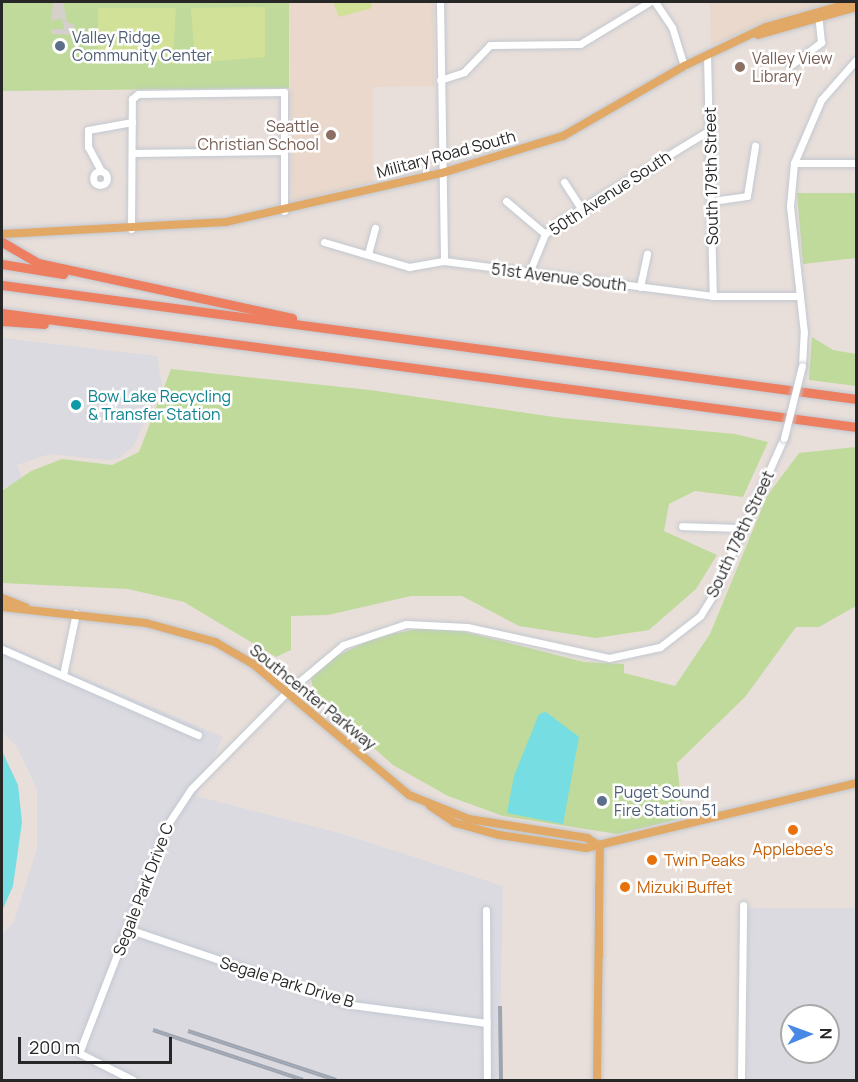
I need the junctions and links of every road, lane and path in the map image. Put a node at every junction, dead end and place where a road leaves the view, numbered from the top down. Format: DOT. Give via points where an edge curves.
graph roads {
  1 [pos="440,2"];
  2 [pos="649,2"];
  3 [pos="655,2"];
  4 [pos="854,2"];
  5 [pos="856,7"];
  6 [pos="818,15"];
  7 [pos="707,56"];
  8 [pos="856,60"];
  9 [pos="791,65"];
  10 [pos="684,66"];
  11 [pos="440,80"];
  12 [pos="132,122"];
  13 [pos="710,130"];
  14 [pos="755,146"];
  15 [pos="284,151"];
  16 [pos="132,153"];
  17 [pos="794,163"];
  18 [pos="856,163"];
  19 [pos="101,171"];
  20 [pos="442,173"];
  21 [pos="564,182"];
  22 [pos="506,201"];
  23 [pos="712,201"];
  24 [pos="581,208"];
  25 [pos="284,211"];
  26 [pos="375,228"];
  27 [pos="131,230"];
  28 [pos="2,234"];
  29 [pos="545,234"];
  30 [pos="2,242"];
  31 [pos="324,242"];
  32 [pos="368,254"];
  33 [pos="647,254"];
  34 [pos="444,261"];
  35 [pos="2,264"];
  36 [pos="529,273"];
  37 [pos="86,276"];
  38 [pos="2,285"];
  39 [pos="640,287"];
  40 [pos="713,296"];
  41 [pos="800,296"];
  42 [pos="2,313"];
  43 [pos="2,321"];
  44 [pos="116,328"];
  45 [pos="335,329"];
  46 [pos="856,399"];
  47 [pos="856,427"];
  48 [pos="682,526"];
  49 [pos="743,528"];
  50 [pos="2,598"];
  51 [pos="2,607"];
  52 [pos="25,607"];
  53 [pos="75,614"];
  54 [pos="2,650"];
  55 [pos="63,675"];
  56 [pos="287,692"];
  57 [pos="198,735"];
  58 [pos="856,783"];
  59 [pos="600,846"];
  60 [pos="743,905"];
  61 [pos="486,910"];
  62 [pos="128,929"];
  63 [pos="487,1023"];
  64 [pos="133,1080"];
  65 [pos="487,1080"];
  66 [pos="597,1080"];
  67 [pos="741,1080"];
  1 -- 11 [label="street"];
  2 -- 11 [label="street" via="580,44 490,45 464,72"];
  3 -- 10 [label="street" via="672,27"];
  4 -- 6 [label="main road, Military Road South"];
  5 -- 6 [label="main road, Military Road South"];
  6 -- 7 [label="main road, Military Road South" via="746,38"];
  6 -- 9 [label="street" via="821,42"];
  7 -- 10 [label="main road, Military Road South"];
  7 -- 13 [label="street, South 179th Street"];
  8 -- 17 [label="street, South 178th Street" via="821,100"];
  10 -- 20 [label="main road, Military Road South" via="563,136"];
  11 -- 20 [label="street"];
  12 -- 15 [label="street" via="134,95 284,92"];
  12 -- 16 [label="street"];
  12 -- 19 [label="street" via="88,130 88,147"];
  13 -- 23 [label="street, South 179th Street"];
  13 -- 24 [label="street, 50th Avenue South"];
  14 -- 23 [label="street" via="747,195"];
  15 -- 16 [label="street"];
  15 -- 25 [label="street"];
  16 -- 27 [label="street"];
  17 -- 18 [label="street"];
  17 -- 41 [label="street, South 178th Street" via="791,220"];
  20 -- 25 [label="main road, Military Road South"];
  20 -- 34 [label="street"];
  21 -- 24 [label="street"];
  22 -- 29 [label="street"];
  23 -- 40 [label="street, South 179th Street"];
  24 -- 29 [label="street, 50th Avenue South"];
  25 -- 27 [label="main road, Military Road South" via="202,226"];
  26 -- 32 [label="street"];
  27 -- 28 [label="main road, Military Road South"];
  29 -- 36 [label="street, 50th Avenue South"];
  30 -- 37 [label="highway" via="27,260"];
  31 -- 32 [label="street, 51st Avenue South"];
  32 -- 34 [label="street, 51st Avenue South" via="409,267"];
  33 -- 39 [label="street"];
  34 -- 36 [label="street, 51st Avenue South"];
  35 -- 37 [label="highway"];
  36 -- 39 [label="street, 51st Avenue South"];
  37 -- 45 [label="highway"];
  38 -- 45 [label="highway"];
  39 -- 40 [label="street, 51st Avenue South"];
  40 -- 41 [label="street, 51st Avenue South"];
  41 -- 49 [label="street, South 178th Street, bridge" via="802,366 784,438"];
  42 -- 44 [label="highway"];
  43 -- 44 [label="highway"];
  44 -- 47 [label="highway"];
  45 -- 46 [label="highway"];
  48 -- 49 [label="street"];
  49 -- 56 [label="street, South 178th Street" via="700,616 660,647 609,658 467,627 406,624 343,645"];
  50 -- 52 [label="main road, Southcenter Parkway"];
  51 -- 52 [label="main road, Southcenter Parkway"];
  52 -- 53 [label="main road, Southcenter Parkway"];
  53 -- 55 [label="street"];
  53 -- 56 [label="main road, Southcenter Parkway" via="168,627 214,642"];
  54 -- 55 [label="street"];
  55 -- 57 [label="street"];
  56 -- 59 [label="main road, Southcenter Parkway" via="409,795 455,823 499,835"];
  56 -- 62 [label="street, Segale Park Drive C" via="172,814"];
  58 -- 59 [label="main road, Southcenter Parkway"];
  59 -- 66 [label="main road"];
  60 -- 67 [label="street"];
  61 -- 63 [label="street"];
  62 -- 63 [label="street, Segale Park Drive B" via="352,1005"];
  62 -- 64 [label="street, Segale Park Drive C" via="79,1053"];
  63 -- 65 [label="street"];
}
